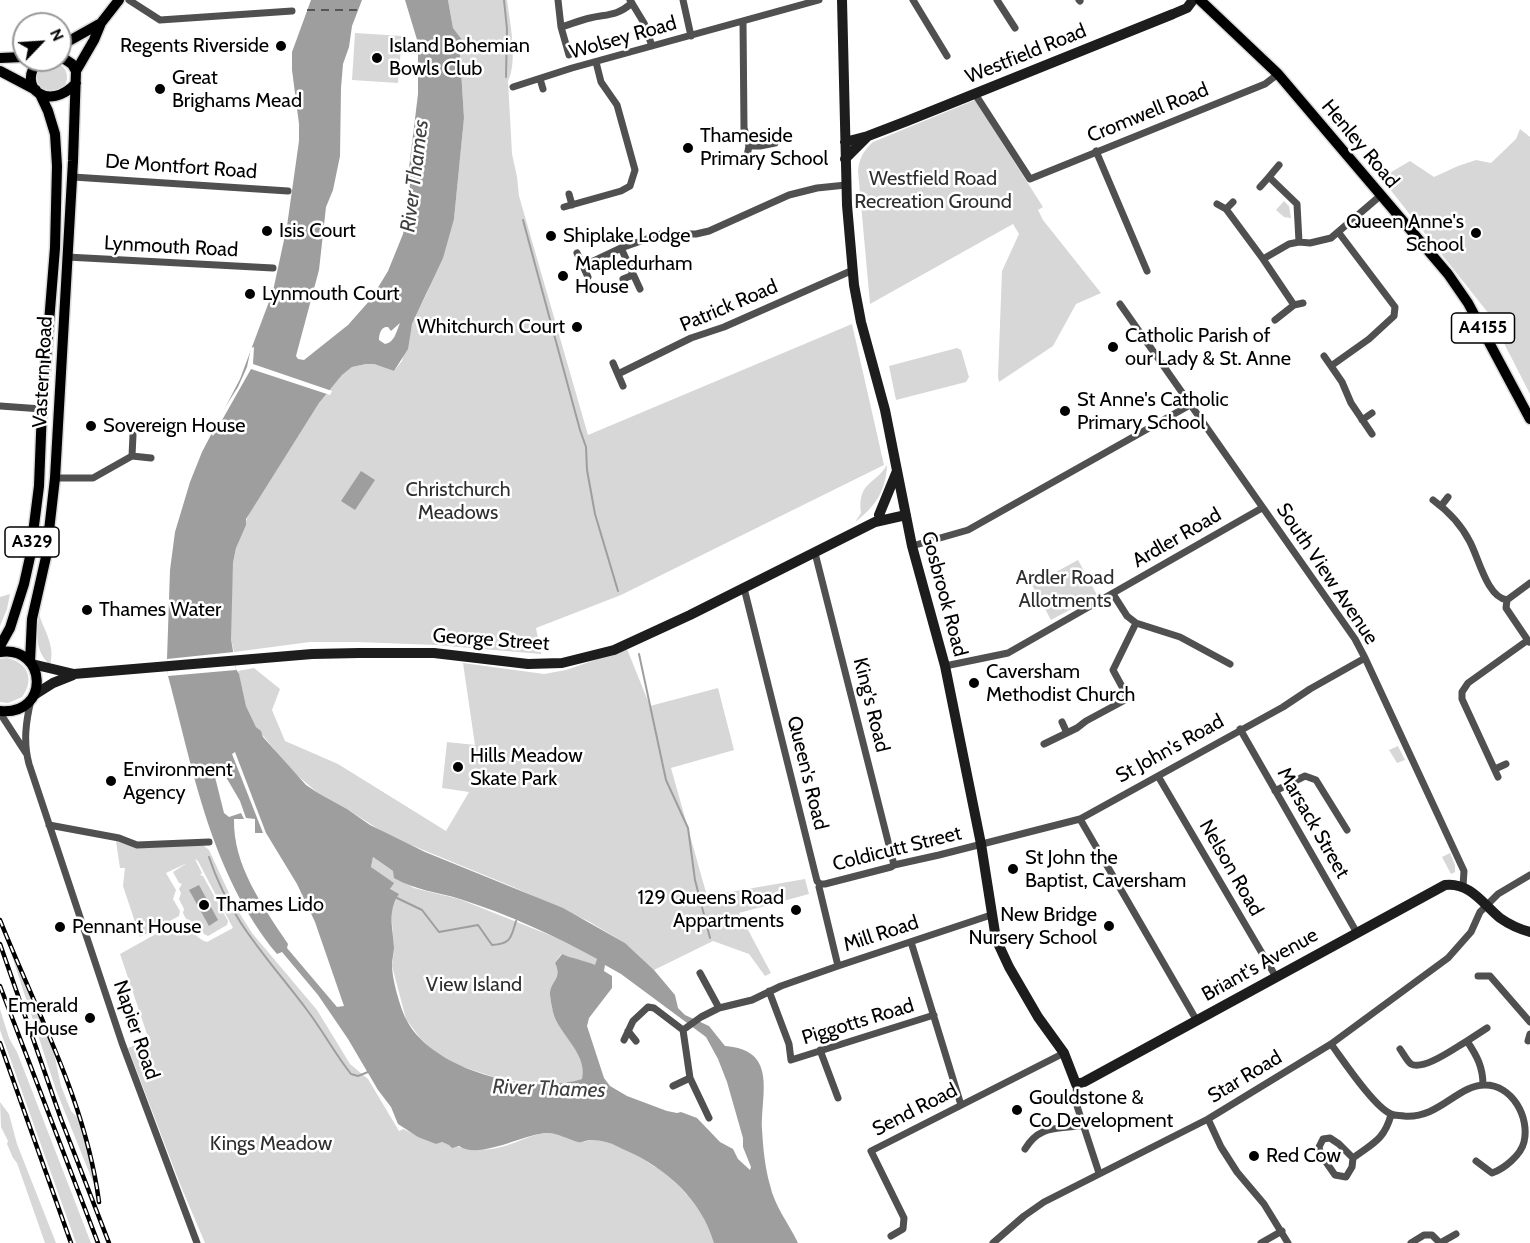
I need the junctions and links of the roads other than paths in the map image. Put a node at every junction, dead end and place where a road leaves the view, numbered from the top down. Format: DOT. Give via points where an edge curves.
graph roads {
  1 [pos="119,0"];
  2 [pos="129,0"];
  3 [pos="558,0"];
  4 [pos="683,0"];
  5 [pos="819,0"];
  6 [pos="842,0"];
  7 [pos="913,0"];
  8 [pos="997,0"];
  9 [pos="1193,0"];
  10 [pos="1200,0"];
  11 [pos="631,2"];
  12 [pos="292,11"];
  13 [pos="743,21"];
  14 [pos="101,23"];
  15 [pos="561,27"];
  16 [pos="1015,28"];
  17 [pos="691,36"];
  18 [pos="72,39"];
  19 [pos="652,46"];
  20 [pos="569,55"];
  21 [pos="947,56"];
  22 [pos="596,62"];
  23 [pos="72,64"];
  24 [pos="0,71"];
  25 [pos="76,71"];
  26 [pos="32,72"];
  27 [pos="1278,75"];
  28 [pos="540,79"];
  29 [pos="76,83"];
  30 [pos="513,87"];
  31 [pos="543,89"];
  32 [pos="38,92"];
  33 [pos="975,94"];
  34 [pos="868,136"];
  35 [pos="845,142"];
  36 [pos="775,143"];
  37 [pos="749,146"];
  38 [pos="1096,151"];
  39 [pos="747,156"];
  40 [pos="846,159"];
  41 [pos="1279,165"];
  42 [pos="73,177"];
  43 [pos="1269,177"];
  44 [pos="846,185"];
  45 [pos="1260,188"];
  46 [pos="288,191"];
  47 [pos="569,194"];
  48 [pos="1380,196"];
  49 [pos="1233,202"];
  50 [pos="1216,204"];
  51 [pos="1226,209"];
  52 [pos="1339,233"];
  53 [pos="1299,242"];
  54 [pos="621,248"];
  55 [pos="577,253"];
  56 [pos="67,257"];
  57 [pos="1263,259"];
  58 [pos="583,266"];
  59 [pos="273,268"];
  60 [pos="853,270"];
  61 [pos="1147,271"];
  62 [pos="633,275"];
  63 [pos="588,277"];
  64 [pos="623,279"];
  65 [pos="640,289"];
  66 [pos="1303,303"];
  67 [pos="1120,304"];
  68 [pos="1294,305"];
  69 [pos="1275,320"];
  70 [pos="1324,356"];
  71 [pos="613,363"];
  72 [pos="1331,366"];
  73 [pos="618,374"];
  74 [pos="624,386"];
  75 [pos="1190,405"];
  76 [pos="0,406"];
  77 [pos="42,409"];
  78 [pos="1372,413"];
  79 [pos="1530,419"];
  80 [pos="1362,420"];
  81 [pos="1372,434"];
  82 [pos="133,435"];
  83 [pos="132,456"];
  84 [pos="151,458"];
  85 [pos="897,471"];
  86 [pos="55,478"];
  87 [pos="1448,497"];
  88 [pos="1433,500"];
  89 [pos="1441,506"];
  90 [pos="1262,508"];
  91 [pos="905,510"];
  92 [pos="877,518"];
  93 [pos="912,546"];
  94 [pos="815,553"];
  95 [pos="1530,583"];
  96 [pos="744,588"];
  97 [pos="1113,594"];
  98 [pos="1507,600"];
  99 [pos="1136,623"];
  100 [pos="1529,641"];
  101 [pos="0,646"];
  102 [pos="0,652"];
  103 [pos="1365,658"];
  104 [pos="31,663"];
  105 [pos="1230,664"];
  106 [pos="945,666"];
  107 [pos="74,674"];
  108 [pos="32,698"];
  109 [pos="0,712"];
  110 [pos="1062,722"];
  111 [pos="1240,729"];
  112 [pos="1067,733"];
  113 [pos="1044,744"];
  114 [pos="26,753"];
  115 [pos="1506,764"];
  116 [pos="1495,769"];
  117 [pos="1158,776"];
  118 [pos="1498,777"];
  119 [pos="1275,791"];
  120 [pos="1080,819"];
  121 [pos="50,825"];
  122 [pos="1347,830"];
  123 [pos="209,842"];
  124 [pos="981,844"];
  125 [pos="894,865"];
  126 [pos="1530,875"];
  127 [pos="820,884"];
  128 [pos="1463,886"];
  129 [pos="1487,905"];
  130 [pos="991,915"];
  131 [pos="1357,933"];
  132 [pos="1530,933"];
  133 [pos="910,942"];
  134 [pos="838,966"];
  135 [pos="700,973"];
  136 [pos="1478,976"];
  137 [pos="1276,977"];
  138 [pos="769,991"];
  139 [pos="719,1008"];
  140 [pos="934,1015"];
  141 [pos="1197,1021"];
  142 [pos="1530,1022"];
  143 [pos="1487,1028"];
  144 [pos="686,1029"];
  145 [pos="628,1030"];
  146 [pos="624,1040"];
  147 [pos="636,1041"];
  148 [pos="1467,1041"];
  149 [pos="1331,1044"];
  150 [pos="1400,1049"];
  151 [pos="820,1050"];
  152 [pos="1064,1053"];
  153 [pos="690,1078"];
  154 [pos="1076,1084"];
  155 [pos="1483,1085"];
  156 [pos="674,1086"];
  157 [pos="838,1098"];
  158 [pos="961,1105"];
  159 [pos="1391,1115"];
  160 [pos="709,1118"];
  161 [pos="1208,1119"];
  162 [pos="1083,1125"];
  163 [pos="1527,1145"];
  164 [pos="1025,1149"];
  165 [pos="1353,1158"];
  166 [pos="1476,1161"];
  167 [pos="1099,1173"];
  168 [pos="1282,1231"];
  169 [pos="1456,1234"];
  170 [pos="891,1236"];
  171 [pos="197,1243"];
  172 [pos="993,1243"];
  173 [pos="1261,1243"];
  174 [pos="1288,1243"];
  175 [pos="1411,1243"];
  176 [pos="1440,1243"];
  1 -- 14 [label="main road"];
  2 -- 12 [label="street" via="160,20"];
  3 -- 15 [label="street"];
  4 -- 17 [label="street"];
  5 -- 13 [label="street, Wolsey Road"];
  6 -- 35 [label="main road, Gosbrook Road"];
  7 -- 21 [label="street"];
  8 -- 16 [label="street"];
  9 -- 33 [label="main road, Westfield Road" via="1187,8"];
  10 -- 27 [label="main road, Henley Road / A4155"];
  11 -- 15 [label="street" via="625,10 611,16 591,17"];
  11 -- 19 [label="street"];
  13 -- 17 [label="street, Wolsey Road"];
  13 -- 37 [label="street" via="744,128"];
  14 -- 18 [label="main road"];
  14 -- 25 [label="main road"];
  15 -- 20 [label="street"];
  17 -- 19 [label="street, Wolsey Road"];
  19 -- 22 [label="street, Wolsey Road"];
  22 -- 28 [label="street, Wolsey Road"];
  22 -- 47 [label="street" via="601,82 617,105 635,170 630,186 621,191 568,206"];
  23 -- 25 [label="main road"];
  24 -- 32 [label="main road"];
  25 -- 29 [label="main road, Vastern Road"];
  26 -- 32 [label="main road"];
  27 -- 38 [label="street, Cromwell Road" via="1265,84"];
  27 -- 48 [label="main road, Henley Road / A4155"];
  28 -- 30 [label="street, Wolsey Road"];
  28 -- 31 [label="street"];
  29 -- 32 [label="main road" via="57,97"];
  29 -- 42 [label="main road, Vastern Road / A329"];
  32 -- 77 [label="main road, Vastern Road / A329" via="55,134 57,166"];
  33 -- 34 [label="main road, Westfield Road"];
  33 -- 38 [label="street, Cromwell Road" via="1030,179"];
  34 -- 35 [label="main road, Westfield Road"];
  34 -- 40 [label="main road, Westfield Road"];
  35 -- 40 [label="main road, Gosbrook Road"];
  36 -- 37 [label="street"];
  37 -- 39 [label="street"];
  38 -- 61 [label="street"];
  40 -- 44 [label="main road, Gosbrook Road"];
  41 -- 43 [label="street"];
  42 -- 46 [label="street, De Montfort Road"];
  42 -- 56 [label="main road, Vastern Road / A329"];
  43 -- 45 [label="street"];
  43 -- 53 [label="street" via="1297,204"];
  44 -- 54 [label="street" via="789,195 709,231 661,234"];
  44 -- 60 [label="main road, Gosbrook Road"];
  48 -- 52 [label="street"];
  48 -- 79 [label="main road, Henley Road / A4155" via="1468,303"];
  49 -- 51 [label="street"];
  50 -- 51 [label="street"];
  51 -- 57 [label="street"];
  52 -- 53 [label="street" via="1310,243"];
  52 -- 72 [label="street" via="1395,307 1394,316 1370,339"];
  53 -- 57 [label="street" via="1281,247"];
  54 -- 58 [label="street"];
  54 -- 62 [label="street"];
  55 -- 58 [label="street"];
  56 -- 59 [label="street, Lynmouth Road"];
  56 -- 86 [label="main road, Vastern Road / A329"];
  57 -- 68 [label="street"];
  58 -- 63 [label="street"];
  60 -- 73 [label="street, Patrick Road" via="691,338"];
  60 -- 85 [label="main road, Gosbrook Road" via="861,322 884,404"];
  62 -- 64 [label="street"];
  62 -- 65 [label="street"];
  66 -- 68 [label="street"];
  67 -- 75 [label="street, South View Avenue"];
  68 -- 69 [label="street"];
  70 -- 72 [label="street"];
  71 -- 73 [label="street"];
  72 -- 80 [label="street"];
  73 -- 74 [label="street"];
  75 -- 90 [label="street, South View Avenue"];
  75 -- 93 [label="street" via="968,530"];
  76 -- 77 [label="street"];
  77 -- 101 [label="main road, Vastern Road / A329" via="39,486 30,557 10,628"];
  78 -- 80 [label="street"];
  80 -- 81 [label="street"];
  82 -- 83 [label="street"];
  83 -- 84 [label="street"];
  83 -- 86 [label="street" via="93,478"];
  85 -- 91 [label="main road, Gosbrook Road"];
  85 -- 92 [label="main road"];
  86 -- 104 [label="main road, Vastern Road / A329" via="46,557 32,620"];
  87 -- 89 [label="street"];
  88 -- 89 [label="street"];
  89 -- 98 [label="street" via="1470,542 1497,597"];
  90 -- 97 [label="street, Ardler Road"];
  90 -- 103 [label="street, South View Avenue"];
  91 -- 92 [label="main road, George Street" via="887,509"];
  91 -- 93 [label="main road, Gosbrook Road"];
  92 -- 94 [label="main road, George Street"];
  93 -- 106 [label="main road, Gosbrook Road"];
  94 -- 96 [label="main road, George Street"];
  94 -- 125 [label="street, King's Road"];
  95 -- 98 [label="street"];
  96 -- 107 [label="main road, George Street" via="614,650 562,663 528,664 434,653 312,654"];
  96 -- 127 [label="street, Queen's Road"];
  97 -- 99 [label="street"];
  97 -- 106 [label="street, Ardler Road" via="1008,653"];
  98 -- 100 [label="street" via="1506,608"];
  99 -- 105 [label="street" via="1180,637"];
  99 -- 112 [label="street" via="1113,670 1126,694 1125,700"];
  100 -- 116 [label="street" via="1468,683 1462,692"];
  102 -- 104 [label="main road" via="12,651"];
  103 -- 111 [label="street, St John's Road"];
  103 -- 128 [label="street, South View Avenue" via="1464,871"];
  104 -- 107 [label="main road, George Street"];
  104 -- 108 [label="main road, Vastern Road" via="37,682"];
  106 -- 124 [label="main road, Gosbrook Road"];
  107 -- 108 [label="main road, George Street"];
  108 -- 109 [label="main road" via="15,711"];
  108 -- 114 [label="street" via="26,722"];
  109 -- 114 [label="street"];
  110 -- 112 [label="street"];
  111 -- 117 [label="street, St John's Road"];
  111 -- 119 [label="street, Marsack Street"];
  112 -- 113 [label="street"];
  114 -- 121 [label="street, Napier Road"];
  115 -- 116 [label="street"];
  116 -- 118 [label="street"];
  117 -- 120 [label="street, St John's Road"];
  117 -- 137 [label="street, Nelson Road"];
  119 -- 122 [label="street" via="1305,776 1316,780"];
  119 -- 131 [label="street, Marsack Street"];
  120 -- 124 [label="street, St John's Road"];
  120 -- 141 [label="street"];
  121 -- 123 [label="street" via="137,845"];
  121 -- 171 [label="street, Napier Road" via="122,1042"];
  124 -- 125 [label="street, Coldicutt Street"];
  124 -- 130 [label="main road, Gosbrook Road"];
  125 -- 127 [label="street, Coldicutt Street"];
  126 -- 129 [label="street"];
  127 -- 134 [label="street, Queen's Road"];
  128 -- 129 [label="main road"];
  128 -- 131 [label="main road, Briant's Avenue" via="1445,885"];
  129 -- 132 [label="main road" via="1507,922"];
  129 -- 149 [label="street, Star Road" via="1471,932 1435,968"];
  130 -- 133 [label="street, Mill Road"];
  130 -- 152 [label="main road, Gosbrook Road" via="996,939 1009,967"];
  131 -- 137 [label="main road, Briant's Avenue"];
  133 -- 134 [label="street, Mill Road"];
  133 -- 140 [label="street"];
  134 -- 138 [label="street, Mill Road"];
  135 -- 139 [label="street"];
  136 -- 142 [label="street" via="1488,972"];
  137 -- 141 [label="main road, Briant's Avenue"];
  138 -- 139 [label="street, Mill Road" via="752,1000"];
  138 -- 151 [label="street, Piggotts Road" via="791,1060"];
  139 -- 144 [label="street, Mill Road"];
  140 -- 151 [label="street, Piggotts Road"];
  140 -- 158 [label="street"];
  141 -- 154 [label="main road, Briant's Avenue"];
  143 -- 148 [label="street"];
  144 -- 145 [label="street" via="648,1007"];
  144 -- 153 [label="street"];
  145 -- 146 [label="street"];
  145 -- 147 [label="street"];
  148 -- 150 [label="street" via="1438,1058 1416,1065"];
  148 -- 155 [label="street" via="1478,1058"];
  149 -- 159 [label="street"];
  149 -- 161 [label="street, Star Road"];
  151 -- 157 [label="street"];
  152 -- 154 [label="main road, Gosbrook Road"];
  152 -- 158 [label="street, Send Road"];
  153 -- 156 [label="street"];
  153 -- 160 [label="street"];
  154 -- 162 [label="street, Gosbrook Road"];
  155 -- 159 [label="street" via="1461,1093 1434,1111 1413,1116"];
  155 -- 163 [label="street" via="1509,1094 1520,1109"];
  158 -- 170 [label="street, Send Road" via="871,1150 904,1218 903,1229"];
  159 -- 165 [label="street" via="1382,1137"];
  161 -- 167 [label="street, Star Road"];
  161 -- 168 [label="street" via="1221,1148"];
  162 -- 164 [label="street" via="1048,1128 1032,1137"];
  162 -- 167 [label="street, Gosbrook Road"];
  163 -- 166 [label="street" via="1502,1169 1492,1173"];
  165 -- 165 [label="street" via="1346,1178 1335,1175 1319,1147 1323,1139 1330,1138"];
  167 -- 172 [label="street, Star Road" via="1044,1202"];
  168 -- 173 [label="street"];
  168 -- 174 [label="street"];
  169 -- 176 [label="street"];
  175 -- 176 [label="street" via="1432,1235"];
}
